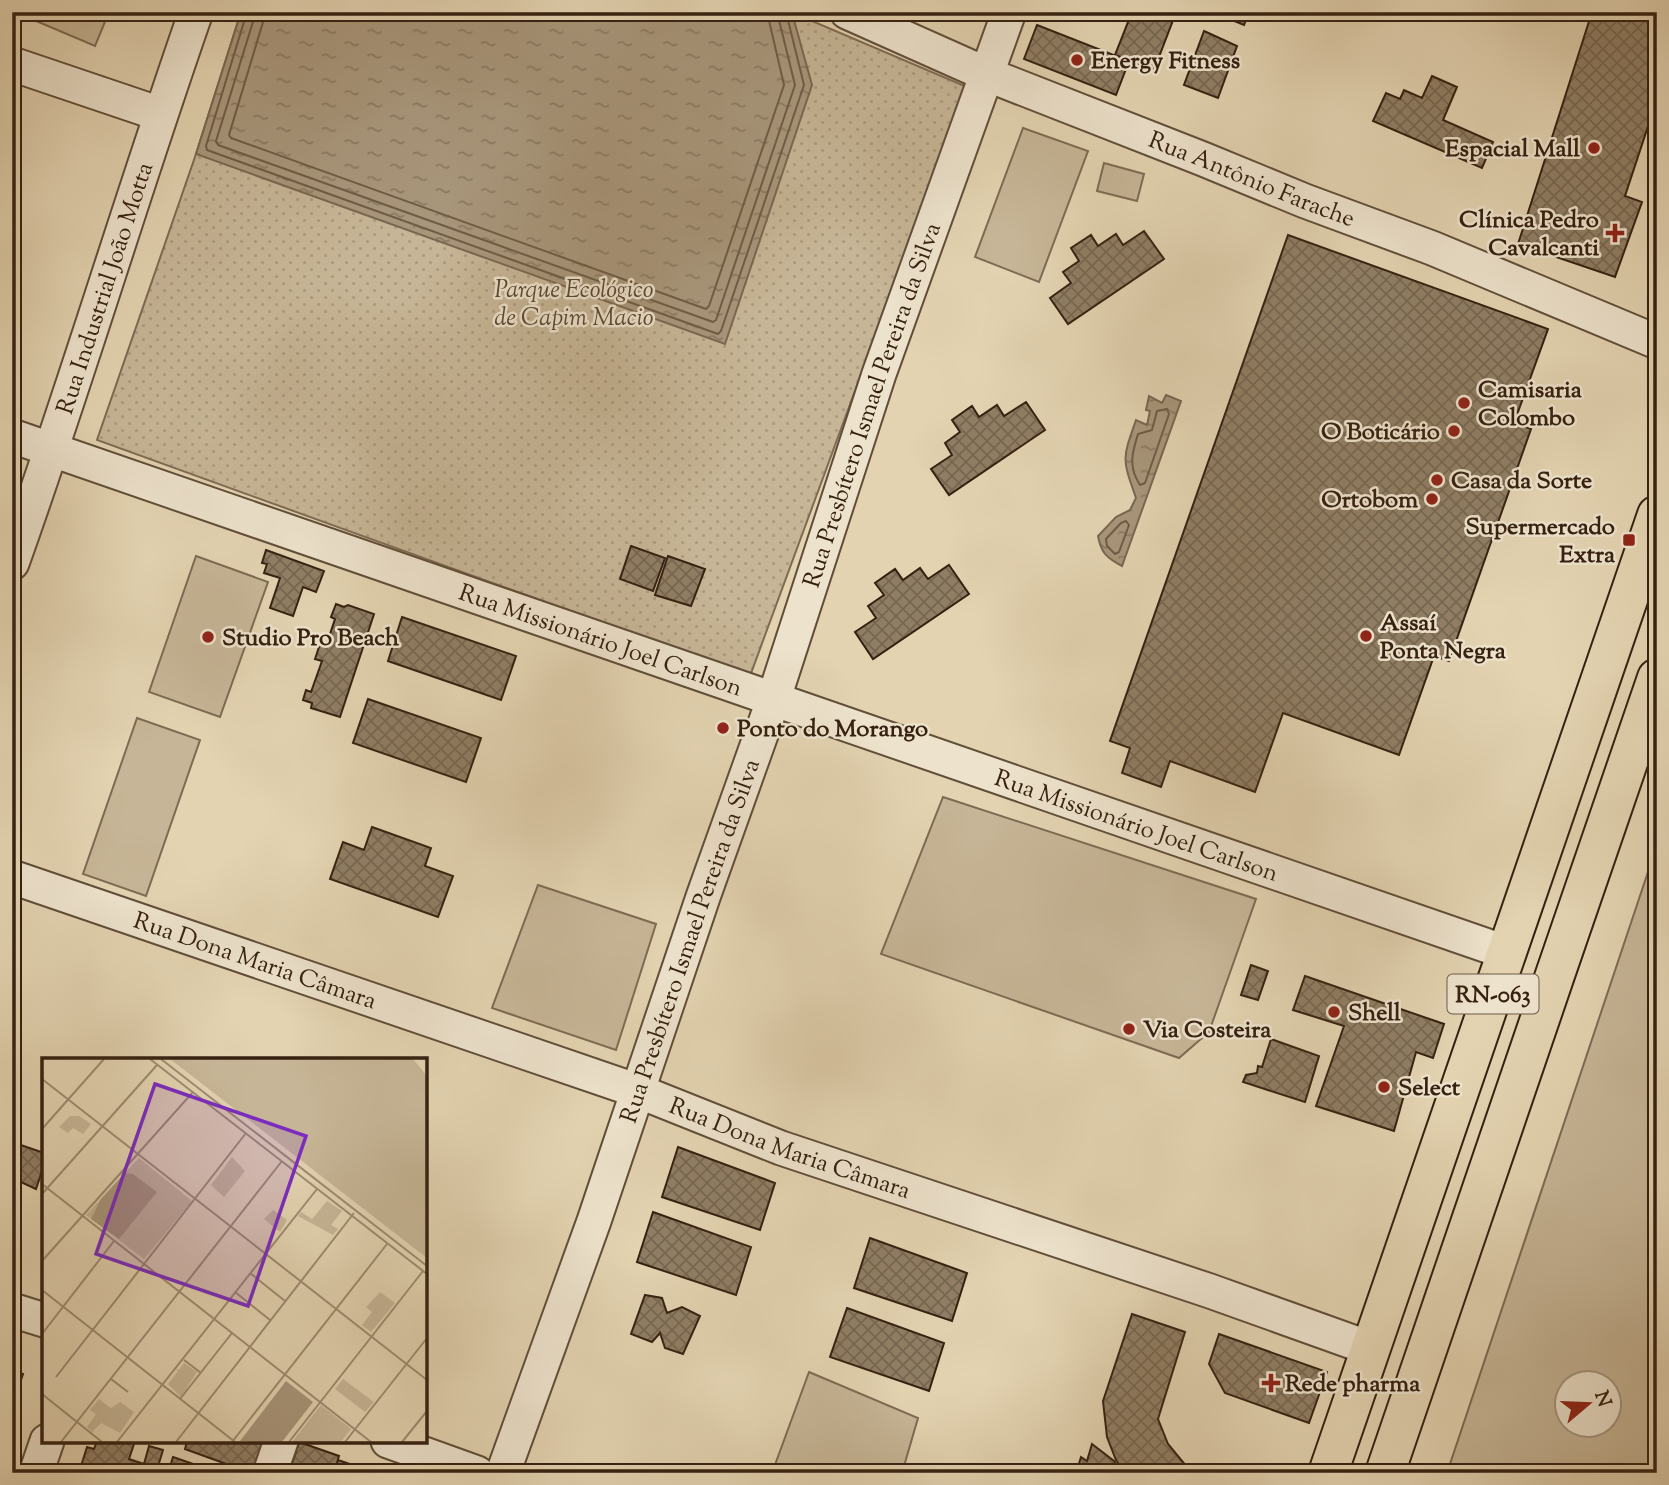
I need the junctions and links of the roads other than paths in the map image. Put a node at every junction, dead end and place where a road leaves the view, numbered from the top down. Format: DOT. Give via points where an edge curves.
graph roads {
  1 [pos="196,12"];
  2 [pos="847,12"];
  3 [pos="1009,12"];
  4 [pos="12,64"];
  5 [pos="986,74"];
  6 [pos="160,114"];
  7 [pos="1657,342"];
  8 [pos="12,436"];
  9 [pos="53,450"];
  10 [pos="1657,515"];
  11 [pos="12,563"];
  12 [pos="1657,678"];
  13 [pos="773,701"];
  14 [pos="12,877"];
  15 [pos="1508,953"];
  16 [pos="638,1091"];
  17 [pos="12,1310"];
  18 [pos="42,1319"];
  19 [pos="1372,1349"];
  20 [pos="46,1443"];
  21 [pos="280,1443"];
  22 [pos="394,1443"];
  23 [pos="36,1473"];
  24 [pos="270,1473"];
  25 [pos="477,1473"];
  26 [pos="503,1473"];
  27 [pos="1328,1473"];
  28 [pos="1385,1473"];
  1 -- 6 [label="street, Rua Industrial João Motta"];
  2 -- 5 [label="street, Rua Antônio Farache"];
  3 -- 5 [label="street, Rua Presbítero Ismael Pereira da Silva"];
  4 -- 6 [label="street"];
  5 -- 7 [label="street, Rua Antônio Farache" via="1432,248"];
  5 -- 13 [label="street, Rua Presbítero Ismael Pereira da Silva" via="879,374"];
  6 -- 9 [label="street, Rua Industrial João Motta"];
  8 -- 9 [label="street, Rua Missionário Joel Carlson"];
  9 -- 11 [label="street, Rua Industrial João Motta"];
  9 -- 13 [label="street, Rua Missionário Joel Carlson"];
  10 -- 15 [label="main road, RN-063"];
  12 -- 28 [label="main road, RN-063"];
  13 -- 15 [label="street, Rua Missionário Joel Carlson"];
  13 -- 16 [label="street, Rua Presbítero Ismael Pereira da Silva"];
  14 -- 16 [label="street, Rua Dona Maria Câmara"];
  15 -- 19 [label="main road, RN-063"];
  16 -- 19 [label="street, Rua Dona Maria Câmara" via="781,1148"];
  16 -- 26 [label="street, Rua Presbítero Ismael Pereira da Silva"];
  17 -- 18 [label="street"];
  19 -- 27 [label="main road, RN-063"];
  20 -- 23 [label="street"];
  21 -- 24 [label="street"];
  22 -- 25 [label="street"];
}
